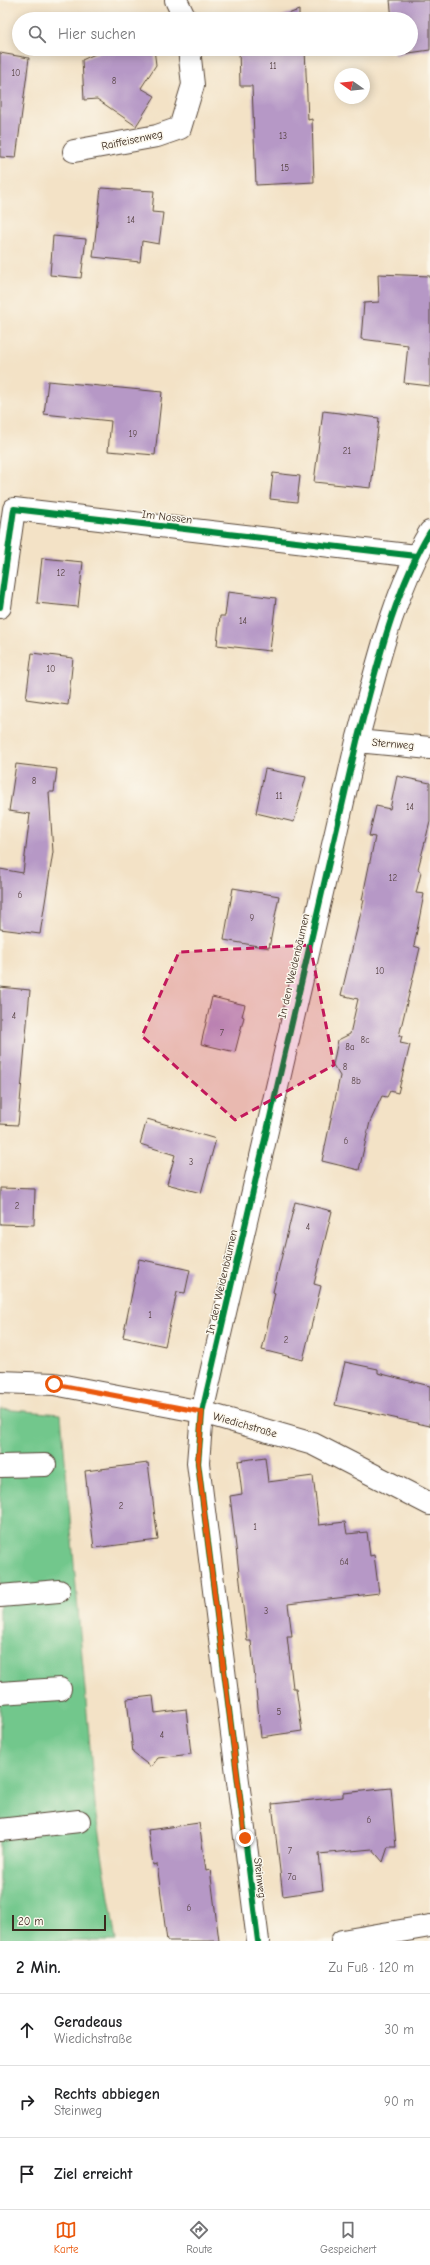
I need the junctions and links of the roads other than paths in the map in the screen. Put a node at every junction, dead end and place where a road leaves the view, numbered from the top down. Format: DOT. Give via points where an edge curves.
graph roads {
  1 [pos="176,0"];
  2 [pos="182,12"];
  3 [pos="190,56"];
  4 [pos="74,151"];
  5 [pos="430,532"];
  6 [pos="416,556"];
  7 [pos="0,607"];
  8 [pos="357,741"];
  9 [pos="430,748"];
  10 [pos="0,1382"];
  11 [pos="202,1412"];
  12 [pos="45,1465"];
  13 [pos="0,1466"];
  14 [pos="430,1504"];
  15 [pos="59,1591"];
  16 [pos="0,1596"];
  17 [pos="60,1689"];
  18 [pos="0,1693"];
  19 [pos="79,1821"];
  20 [pos="0,1830"];
  21 [pos="430,1926"];
  22 [pos="258,1941"];
  23 [pos="342,1941"];
  1 -- 2 [label="street"];
  3 -- 4 [label="street, Raiffeisenweg" via="193,85 180,128 157,136"];
  5 -- 6 [label="street, In den Weidenbäumen"];
  6 -- 7 [label="street, Im Nassen" via="14,509"];
  6 -- 8 [label="street, In den Weidenbäumen" via="386,637"];
  8 -- 9 [label="street, Sternweg"];
  8 -- 11 [label="street, In den Weidenbäumen"];
  10 -- 11 [label="street, Wiedichstraße" via="54,1384"];
  11 -- 14 [label="street, Wiedichstraße" via="313,1444"];
  11 -- 22 [label="street, Steinweg" via="198,1463"];
  12 -- 13 [label="street"];
  15 -- 16 [label="street"];
  17 -- 18 [label="street"];
  19 -- 20 [label="street"];
  21 -- 23 [label="street"];
}
